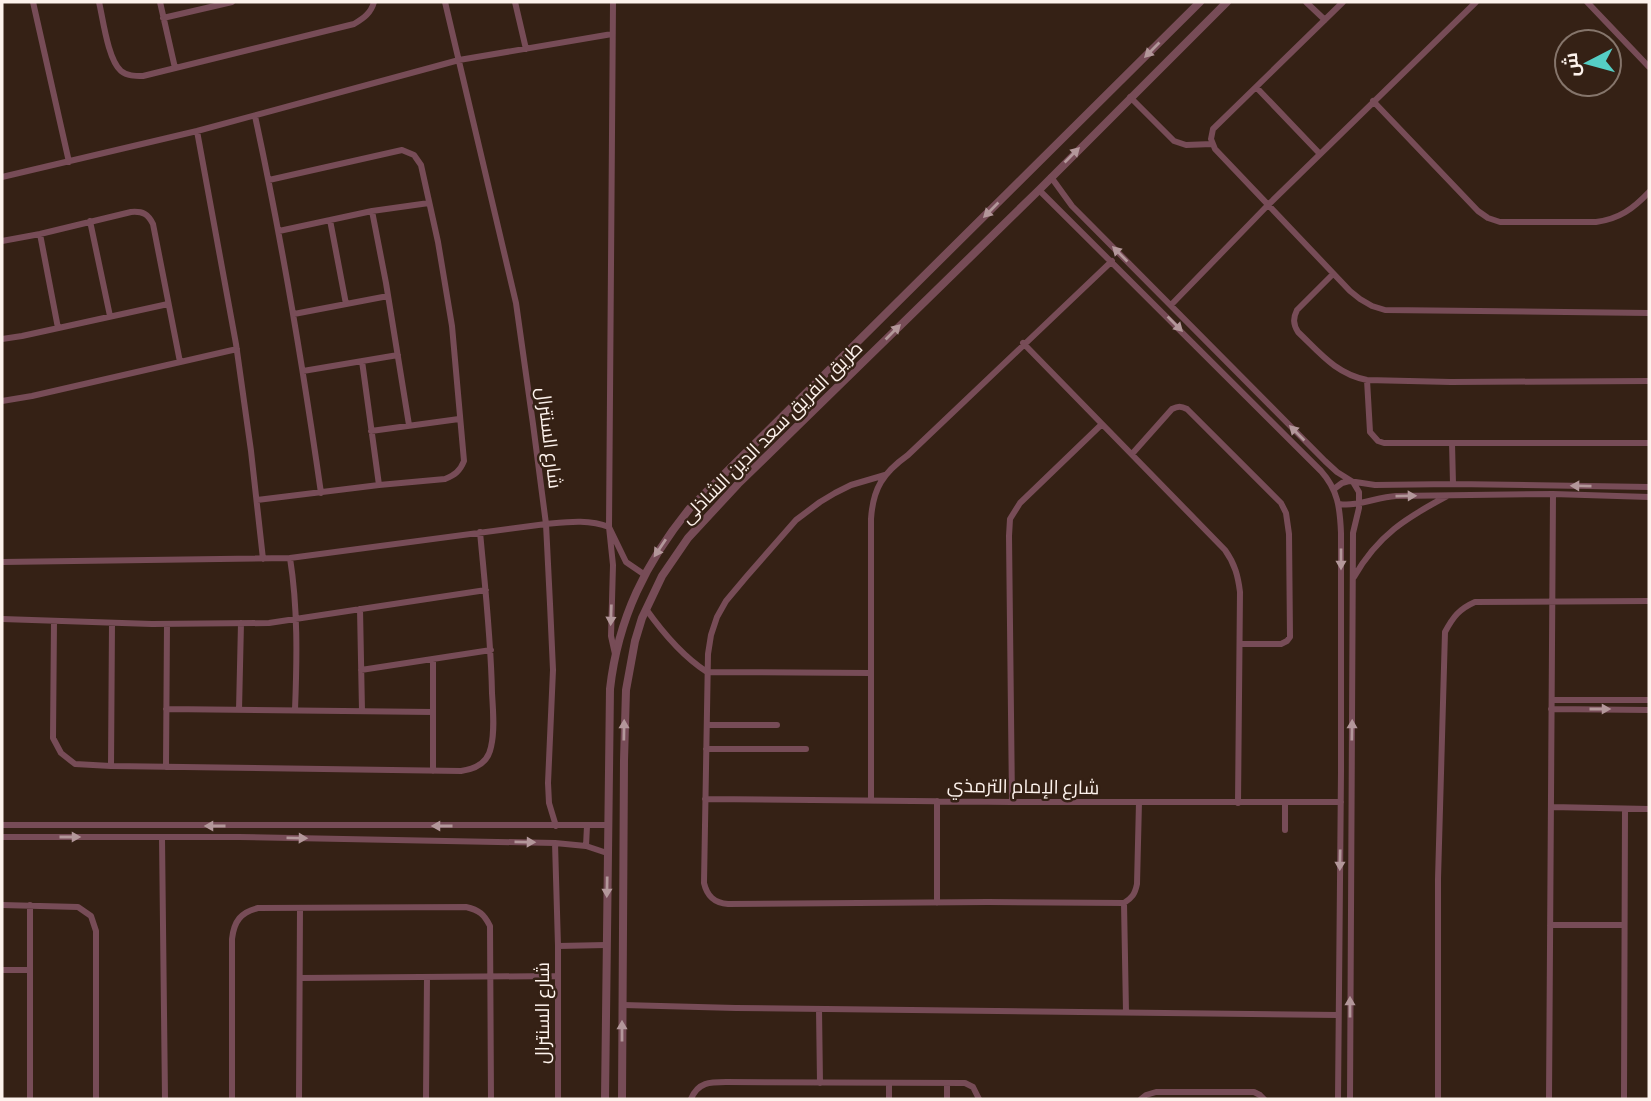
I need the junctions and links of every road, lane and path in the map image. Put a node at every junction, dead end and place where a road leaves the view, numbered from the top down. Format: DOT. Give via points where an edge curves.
graph roads {
  1 [pos="33,2"];
  2 [pos="99,2"];
  3 [pos="160,2"];
  4 [pos="232,2"];
  5 [pos="374,2"];
  6 [pos="445,2"];
  7 [pos="515,2"];
  8 [pos="613,2"];
  9 [pos="1200,2"];
  10 [pos="1227,2"];
  11 [pos="1306,2"];
  12 [pos="1343,2"];
  13 [pos="1476,2"];
  14 [pos="1587,2"];
  15 [pos="214,4"];
  16 [pos="163,18"];
  17 [pos="1325,20"];
  18 [pos="612,34"];
  19 [pos="526,49"];
  20 [pos="459,61"];
  21 [pos="1649,67"];
  22 [pos="175,68"];
  23 [pos="1256,87"];
  24 [pos="1130,97"];
  25 [pos="1373,101"];
  26 [pos="255,116"];
  27 [pos="197,131"];
  28 [pos="1212,144"];
  29 [pos="1320,154"];
  30 [pos="69,162"];
  31 [pos="2,177"];
  32 [pos="1051,177"];
  33 [pos="269,180"];
  34 [pos="1039,190"];
  35 [pos="1649,192"];
  36 [pos="429,203"];
  37 [pos="1268,205"];
  38 [pos="1072,206"];
  39 [pos="372,211"];
  40 [pos="1064,215"];
  41 [pos="330,220"];
  42 [pos="90,221"];
  43 [pos="279,231"];
  44 [pos="40,234"];
  45 [pos="2,241"];
  46 [pos="1112,261"];
  47 [pos="1333,274"];
  48 [pos="1145,279"];
  49 [pos="1138,287"];
  50 [pos="388,296"];
  51 [pos="168,304"];
  52 [pos="346,304"];
  53 [pos="1171,305"];
  54 [pos="1649,313"];
  55 [pos="293,314"];
  56 [pos="110,316"];
  57 [pos="58,328"];
  58 [pos="2,338"];
  59 [pos="1203,338"];
  60 [pos="1023,343"];
  61 [pos="1196,346"];
  62 [pos="1212,347"];
  63 [pos="237,349"];
  64 [pos="1205,354"];
  65 [pos="398,355"];
  66 [pos="362,361"];
  67 [pos="180,362"];
  68 [pos="303,371"];
  69 [pos="1367,380"];
  70 [pos="1649,381"];
  71 [pos="813,386"];
  72 [pos="825,400"];
  73 [pos="2,401"];
  74 [pos="793,406"];
  75 [pos="459,419"];
  76 [pos="803,421"];
  77 [pos="1102,424"];
  78 [pos="409,425"];
  79 [pos="371,431"];
  80 [pos="1452,443"];
  81 [pos="1649,443"];
  82 [pos="1132,454"];
  83 [pos="1328,464"];
  84 [pos="1321,471"];
  85 [pos="885,475"];
  86 [pos="1353,482"];
  87 [pos="1453,484"];
  88 [pos="379,485"];
  89 [pos="1380,485"];
  90 [pos="1518,485"];
  91 [pos="1607,486"];
  92 [pos="1649,487"];
  93 [pos="1334,489"];
  94 [pos="321,493"];
  95 [pos="1553,494"];
  96 [pos="1448,495"];
  97 [pos="1518,495"];
  98 [pos="1607,496"];
  99 [pos="1382,497"];
  100 [pos="1649,497"];
  101 [pos="257,500"];
  102 [pos="1360,502"];
  103 [pos="1339,504"];
  104 [pos="546,524"];
  105 [pos="609,527"];
  106 [pos="480,532"];
  107 [pos="1341,533"];
  108 [pos="1353,533"];
  109 [pos="290,558"];
  110 [pos="263,559"];
  111 [pos="2,562"];
  112 [pos="645,575"];
  113 [pos="1353,579"];
  114 [pos="486,590"];
  115 [pos="1552,601"];
  116 [pos="1649,601"];
  117 [pos="360,609"];
  118 [pos="646,609"];
  119 [pos="2,619"];
  120 [pos="296,619"];
  121 [pos="54,621"];
  122 [pos="112,623"];
  123 [pos="241,623"];
  124 [pos="167,624"];
  125 [pos="1240,644"];
  126 [pos="491,650"];
  127 [pos="615,654"];
  128 [pos="433,659"];
  129 [pos="361,670"];
  130 [pos="708,672"];
  131 [pos="870,673"];
  132 [pos="1552,700"];
  133 [pos="1649,700"];
  134 [pos="166,709"];
  135 [pos="1552,709"];
  136 [pos="239,710"];
  137 [pos="295,710"];
  138 [pos="1649,710"];
  139 [pos="362,711"];
  140 [pos="433,712"];
  141 [pos="707,725"];
  142 [pos="776,725"];
  143 [pos="706,749"];
  144 [pos="806,749"];
  145 [pos="608,757"];
  146 [pos="624,760"];
  147 [pos="111,766"];
  148 [pos="166,767"];
  149 [pos="433,771"];
  150 [pos="1341,772"];
  151 [pos="1352,772"];
  152 [pos="608,790"];
  153 [pos="624,793"];
  154 [pos="705,799"];
  155 [pos="871,800"];
  156 [pos="937,801"];
  157 [pos="1012,802"];
  158 [pos="1341,802"];
  159 [pos="1139,803"];
  160 [pos="1238,803"];
  161 [pos="1285,803"];
  162 [pos="1551,807"];
  163 [pos="1625,809"];
  164 [pos="1649,809"];
  165 [pos="2,825"];
  166 [pos="608,825"];
  167 [pos="556,826"];
  168 [pos="587,826"];
  169 [pos="1285,830"];
  170 [pos="1340,835"];
  171 [pos="1351,835"];
  172 [pos="2,836"];
  173 [pos="162,838"];
  174 [pos="555,843"];
  175 [pos="586,846"];
  176 [pos="607,853"];
  177 [pos="937,903"];
  178 [pos="1124,903"];
  179 [pos="2,905"];
  180 [pos="30,905"];
  181 [pos="300,908"];
  182 [pos="1550,925"];
  183 [pos="1624,925"];
  184 [pos="606,945"];
  185 [pos="558,946"];
  186 [pos="2,970"];
  187 [pos="30,970"];
  188 [pos="1339,972"];
  189 [pos="1350,972"];
  190 [pos="490,976"];
  191 [pos="558,976"];
  192 [pos="427,977"];
  193 [pos="300,978"];
  194 [pos="622,1005"];
  195 [pos="820,1009"];
  196 [pos="1126,1012"];
  197 [pos="1338,1015"];
  198 [pos="1338,1048"];
  199 [pos="1350,1048"];
  200 [pos="820,1083"];
  201 [pos="889,1083"];
  202 [pos="947,1083"];
  203 [pos="30,1099"];
  204 [pos="96,1099"];
  205 [pos="164,1099"];
  206 [pos="232,1099"];
  207 [pos="299,1099"];
  208 [pos="426,1099"];
  209 [pos="491,1099"];
  210 [pos="558,1099"];
  211 [pos="605,1099"];
  212 [pos="622,1099"];
  213 [pos="691,1099"];
  214 [pos="889,1099"];
  215 [pos="947,1099"];
  216 [pos="979,1099"];
  217 [pos="1141,1099"];
  218 [pos="1264,1099"];
  219 [pos="1338,1099"];
  220 [pos="1350,1099"];
  221 [pos="1438,1099"];
  222 [pos="1549,1099"];
  223 [pos="1623,1099"];
  1 -- 30 [label="street"];
  2 -- 22 [label="street" via="112,56 123,73 142,76"];
  3 -- 16 [label="street"];
  4 -- 15 [label="street"];
  5 -- 22 [label="street" via="365,18 354,24"];
  6 -- 20 [label="street, شارع السنترال"];
  7 -- 19 [label="street"];
  8 -- 18 [label="street"];
  9 -- 71 [label="street, طريق الفريق سعد الدين الشاذلى, one-way"];
  10 -- 24 [label="street, طريق الفريق سعد الدين الشاذلى"];
  11 -- 17 [label="street"];
  12 -- 17 [label="street"];
  13 -- 25 [label="street"];
  14 -- 21 [label="street"];
  15 -- 16 [label="street"];
  16 -- 22 [label="street"];
  17 -- 23 [label="street"];
  18 -- 19 [label="street"];
  18 -- 105 [label="street"];
  19 -- 20 [label="street"];
  20 -- 26 [label="street"];
  20 -- 104 [label="street, شارع السنترال" via="516,303"];
  23 -- 28 [label="street" via="1213,129"];
  23 -- 29 [label="street"];
  24 -- 28 [label="street" via="1174,141"];
  32 -- 24 [label="street, طريق الفريق سعد الدين الشاذلى, one-way"];
  25 -- 29 [label="street"];
  25 -- 35 [label="street" via="1478,211 1500,222 1609,221 1632,209"];
  26 -- 27 [label="street"];
  26 -- 33 [label="street"];
  27 -- 30 [label="street"];
  27 -- 63 [label="street"];
  28 -- 37 [label="street"];
  29 -- 37 [label="street"];
  30 -- 31 [label="street"];
  32 -- 34 [label="street, طريق الفريق سعد الدين الشاذلى"];
  32 -- 38 [label="street"];
  33 -- 36 [label="street" via="402,150 414,155 421,165"];
  33 -- 43 [label="street"];
  34 -- 40 [label="street"];
  72 -- 34 [label="street, طريق الفريق سعد الدين الشاذلى, one-way"];
  36 -- 39 [label="street"];
  36 -- 75 [label="street" via="452,326"];
  37 -- 47 [label="street"];
  37 -- 53 [label="street"];
  38 -- 40 [label="street"];
  48 -- 38 [label="street, one-way"];
  39 -- 41 [label="street"];
  39 -- 50 [label="street"];
  40 -- 46 [label="street"];
  41 -- 43 [label="street"];
  41 -- 52 [label="street"];
  42 -- 44 [label="street"];
  42 -- 51 [label="street" via="141,211 149,216"];
  42 -- 56 [label="street"];
  43 -- 55 [label="street"];
  44 -- 45 [label="street"];
  44 -- 57 [label="street"];
  46 -- 49 [label="street"];
  46 -- 60 [label="street"];
  47 -- 54 [label="street" via="1360,299 1385,310"];
  47 -- 69 [label="street" via="1297,310 1295,327 1342,372"];
  48 -- 49 [label="street"];
  48 -- 53 [label="street"];
  49 -- 61 [label="street, one-way"];
  50 -- 52 [label="street"];
  50 -- 65 [label="street"];
  51 -- 56 [label="street"];
  51 -- 67 [label="street"];
  52 -- 55 [label="street"];
  53 -- 59 [label="street"];
  55 -- 68 [label="street"];
  56 -- 57 [label="street"];
  57 -- 58 [label="street"];
  59 -- 61 [label="street"];
  59 -- 62 [label="street"];
  60 -- 77 [label="street"];
  60 -- 85 [label="street"];
  61 -- 64 [label="street"];
  62 -- 64 [label="street"];
  83 -- 62 [label="street, one-way"];
  63 -- 67 [label="street"];
  63 -- 101 [label="street"];
  64 -- 84 [label="street"];
  65 -- 66 [label="street"];
  65 -- 78 [label="street"];
  66 -- 68 [label="street"];
  66 -- 79 [label="street"];
  67 -- 73 [label="street"];
  68 -- 94 [label="street"];
  69 -- 70 [label="street"];
  69 -- 80 [label="street" via="1373,438 1384,443"];
  71 -- 72 [label="street" via="817,400"];
  71 -- 74 [label="street, طريق الفريق سعد الدين الشاذلى"];
  72 -- 76 [label="street, طريق الفريق سعد الدين الشاذلى"];
  74 -- 76 [label="street" via="805,412"];
  74 -- 112 [label="street, طريق الفريق سعد الدين الشاذلى, one-way" via="690,508"];
  75 -- 78 [label="street"];
  75 -- 88 [label="street" via="464,461 455,475"];
  76 -- 118 [label="street, طريق الفريق سعد الدين الشاذلى" via="688,538"];
  77 -- 82 [label="street"];
  77 -- 157 [label="street" via="1020,503 1010,519"];
  78 -- 79 [label="street"];
  79 -- 88 [label="street"];
  80 -- 81 [label="street"];
  80 -- 87 [label="street"];
  82 -- 125 [label="street" via="1232,560 1240,592"];
  82 -- 125 [label="street" via="1172,409 1182,407 1281,503 1289,523 1290,637 1282,644"];
  83 -- 84 [label="street" via="1327,471"];
  83 -- 86 [label="street"];
  84 -- 93 [label="street"];
  85 -- 130 [label="street" via="835,493 787,530 717,617"];
  85 -- 131 [label="street" via="872,502 870,519"];
  86 -- 89 [label="street"];
  86 -- 93 [label="street"];
  86 -- 102 [label="street"];
  87 -- 89 [label="street"];
  87 -- 90 [label="street"];
  88 -- 94 [label="street"];
  89 -- 99 [label="street"];
  91 -- 90 [label="street, one-way"];
  90 -- 97 [label="street"];
  91 -- 92 [label="street"];
  91 -- 98 [label="street"];
  93 -- 103 [label="street"];
  94 -- 101 [label="street"];
  95 -- 97 [label="street"];
  95 -- 98 [label="street"];
  95 -- 115 [label="street"];
  96 -- 97 [label="street"];
  99 -- 96 [label="street, one-way"];
  96 -- 113 [label="street" via="1391,530"];
  98 -- 100 [label="street"];
  99 -- 102 [label="street"];
  101 -- 110 [label="street"];
  102 -- 103 [label="street"];
  102 -- 108 [label="street"];
  103 -- 107 [label="street"];
  104 -- 105 [label="street"];
  104 -- 106 [label="street"];
  104 -- 167 [label="street, شارع السنترال" via="553,670 548,783"];
  105 -- 112 [label="street" via="626,562"];
  105 -- 127 [label="street, one-way"];
  106 -- 109 [label="street"];
  106 -- 114 [label="street"];
  107 -- 108 [label="street"];
  107 -- 150 [label="street, one-way"];
  108 -- 113 [label="street"];
  109 -- 110 [label="street"];
  109 -- 120 [label="street"];
  110 -- 111 [label="street"];
  112 -- 127 [label="street, طريق الفريق سعد الدين الشاذلى"];
  151 -- 113 [label="street, one-way"];
  114 -- 117 [label="street"];
  114 -- 126 [label="street"];
  115 -- 116 [label="street"];
  115 -- 132 [label="street"];
  115 -- 221 [label="street" via="1475,602 1453,617 1445,632"];
  117 -- 120 [label="street"];
  117 -- 129 [label="street"];
  118 -- 130 [label="street" via="679,649"];
  146 -- 118 [label="street, طريق الفريق سعد الدين الشاذلى, one-way" via="628,677"];
  119 -- 121 [label="street"];
  120 -- 123 [label="street"];
  120 -- 137 [label="street"];
  121 -- 122 [label="street"];
  121 -- 147 [label="street" via="53,738 61,753 75,764"];
  122 -- 124 [label="street"];
  122 -- 147 [label="street"];
  123 -- 124 [label="street"];
  123 -- 136 [label="street"];
  124 -- 134 [label="street"];
  125 -- 160 [label="street"];
  126 -- 128 [label="street"];
  126 -- 149 [label="street" via="493,719 485,760 474,769"];
  127 -- 145 [label="street, طريق الفريق سعد الدين الشاذلى"];
  128 -- 129 [label="street"];
  128 -- 140 [label="street"];
  129 -- 139 [label="street"];
  130 -- 131 [label="street"];
  130 -- 141 [label="street"];
  131 -- 155 [label="street"];
  132 -- 133 [label="street"];
  132 -- 135 [label="street"];
  134 -- 136 [label="street"];
  134 -- 148 [label="street"];
  135 -- 138 [label="street, one-way"];
  135 -- 162 [label="street"];
  136 -- 137 [label="street"];
  137 -- 139 [label="street"];
  139 -- 140 [label="street"];
  140 -- 149 [label="street"];
  141 -- 142 [label="street"];
  141 -- 143 [label="street"];
  143 -- 144 [label="street"];
  143 -- 154 [label="street"];
  145 -- 146 [label="street" via="614,766"];
  145 -- 152 [label="street, طريق الفريق سعد الدين الشاذلى"];
  146 -- 153 [label="street, طريق الفريق سعد الدين الشاذلى"];
  147 -- 148 [label="street"];
  148 -- 149 [label="street"];
  150 -- 151 [label="street"];
  150 -- 158 [label="street"];
  151 -- 171 [label="street"];
  152 -- 153 [label="street" via="617,784"];
  152 -- 166 [label="street, طريق الفريق سعد الدين الشاذلى"];
  153 -- 194 [label="street, طريق الفريق سعد الدين الشاذلى"];
  154 -- 155 [label="street, شارع الإمام الترمذي"];
  154 -- 177 [label="street" via="706,891 719,903"];
  155 -- 156 [label="street, شارع الإمام الترمذي"];
  156 -- 157 [label="street, شارع الإمام الترمذي"];
  156 -- 177 [label="street"];
  157 -- 159 [label="street, شارع الإمام الترمذي"];
  158 -- 161 [label="street, شارع الإمام الترمذي"];
  158 -- 170 [label="street"];
  159 -- 160 [label="street, شارع الإمام الترمذي"];
  159 -- 178 [label="street" via="1136,892"];
  160 -- 161 [label="street, شارع الإمام الترمذي"];
  161 -- 169 [label="street"];
  162 -- 163 [label="street"];
  162 -- 182 [label="street"];
  163 -- 164 [label="street"];
  163 -- 183 [label="street"];
  167 -- 165 [label="street, one-way"];
  166 -- 168 [label="street"];
  166 -- 176 [label="street, طريق الفريق سعد الدين الشاذلى"];
  167 -- 168 [label="street"];
  168 -- 175 [label="street"];
  170 -- 171 [label="street"];
  170 -- 188 [label="street, one-way"];
  171 -- 189 [label="street"];
  172 -- 173 [label="street, one-way"];
  173 -- 174 [label="street, one-way"];
  173 -- 205 [label="street"];
  174 -- 175 [label="street"];
  174 -- 185 [label="street, شارع السنترال"];
  175 -- 176 [label="street"];
  176 -- 184 [label="street, طريق الفريق سعد الدين الشاذلى, one-way"];
  177 -- 178 [label="street"];
  178 -- 196 [label="street"];
  179 -- 180 [label="street"];
  180 -- 187 [label="street"];
  180 -- 204 [label="street" via="78,907 91,916 96,930"];
  181 -- 190 [label="street" via="477,909 489,926"];
  181 -- 193 [label="street"];
  181 -- 206 [label="street" via="247,910 233,928"];
  182 -- 183 [label="street"];
  182 -- 222 [label="street"];
  183 -- 223 [label="street"];
  184 -- 185 [label="street"];
  184 -- 211 [label="street, طريق الفريق سعد الدين الشاذلى"];
  185 -- 191 [label="street, شارع السنترال"];
  186 -- 187 [label="street"];
  187 -- 203 [label="street"];
  188 -- 189 [label="street"];
  188 -- 197 [label="street"];
  199 -- 189 [label="street, one-way"];
  190 -- 191 [label="street"];
  190 -- 192 [label="street"];
  190 -- 209 [label="street"];
  191 -- 210 [label="street, شارع السنترال"];
  192 -- 193 [label="street"];
  192 -- 208 [label="street"];
  193 -- 207 [label="street"];
  194 -- 195 [label="street"];
  212 -- 194 [label="street, طريق الفريق سعد الدين الشاذلى, one-way"];
  195 -- 196 [label="street"];
  195 -- 200 [label="street"];
  196 -- 197 [label="street"];
  197 -- 198 [label="street"];
  198 -- 199 [label="street"];
  198 -- 219 [label="street"];
  199 -- 220 [label="street"];
  200 -- 201 [label="street"];
  200 -- 213 [label="street" via="710,1082 698,1087"];
  201 -- 202 [label="street"];
  201 -- 214 [label="street"];
  202 -- 215 [label="street"];
  202 -- 216 [label="street" via="970,1085"];
  217 -- 218 [label="street" via="1156,1092 1254,1093"];
}
